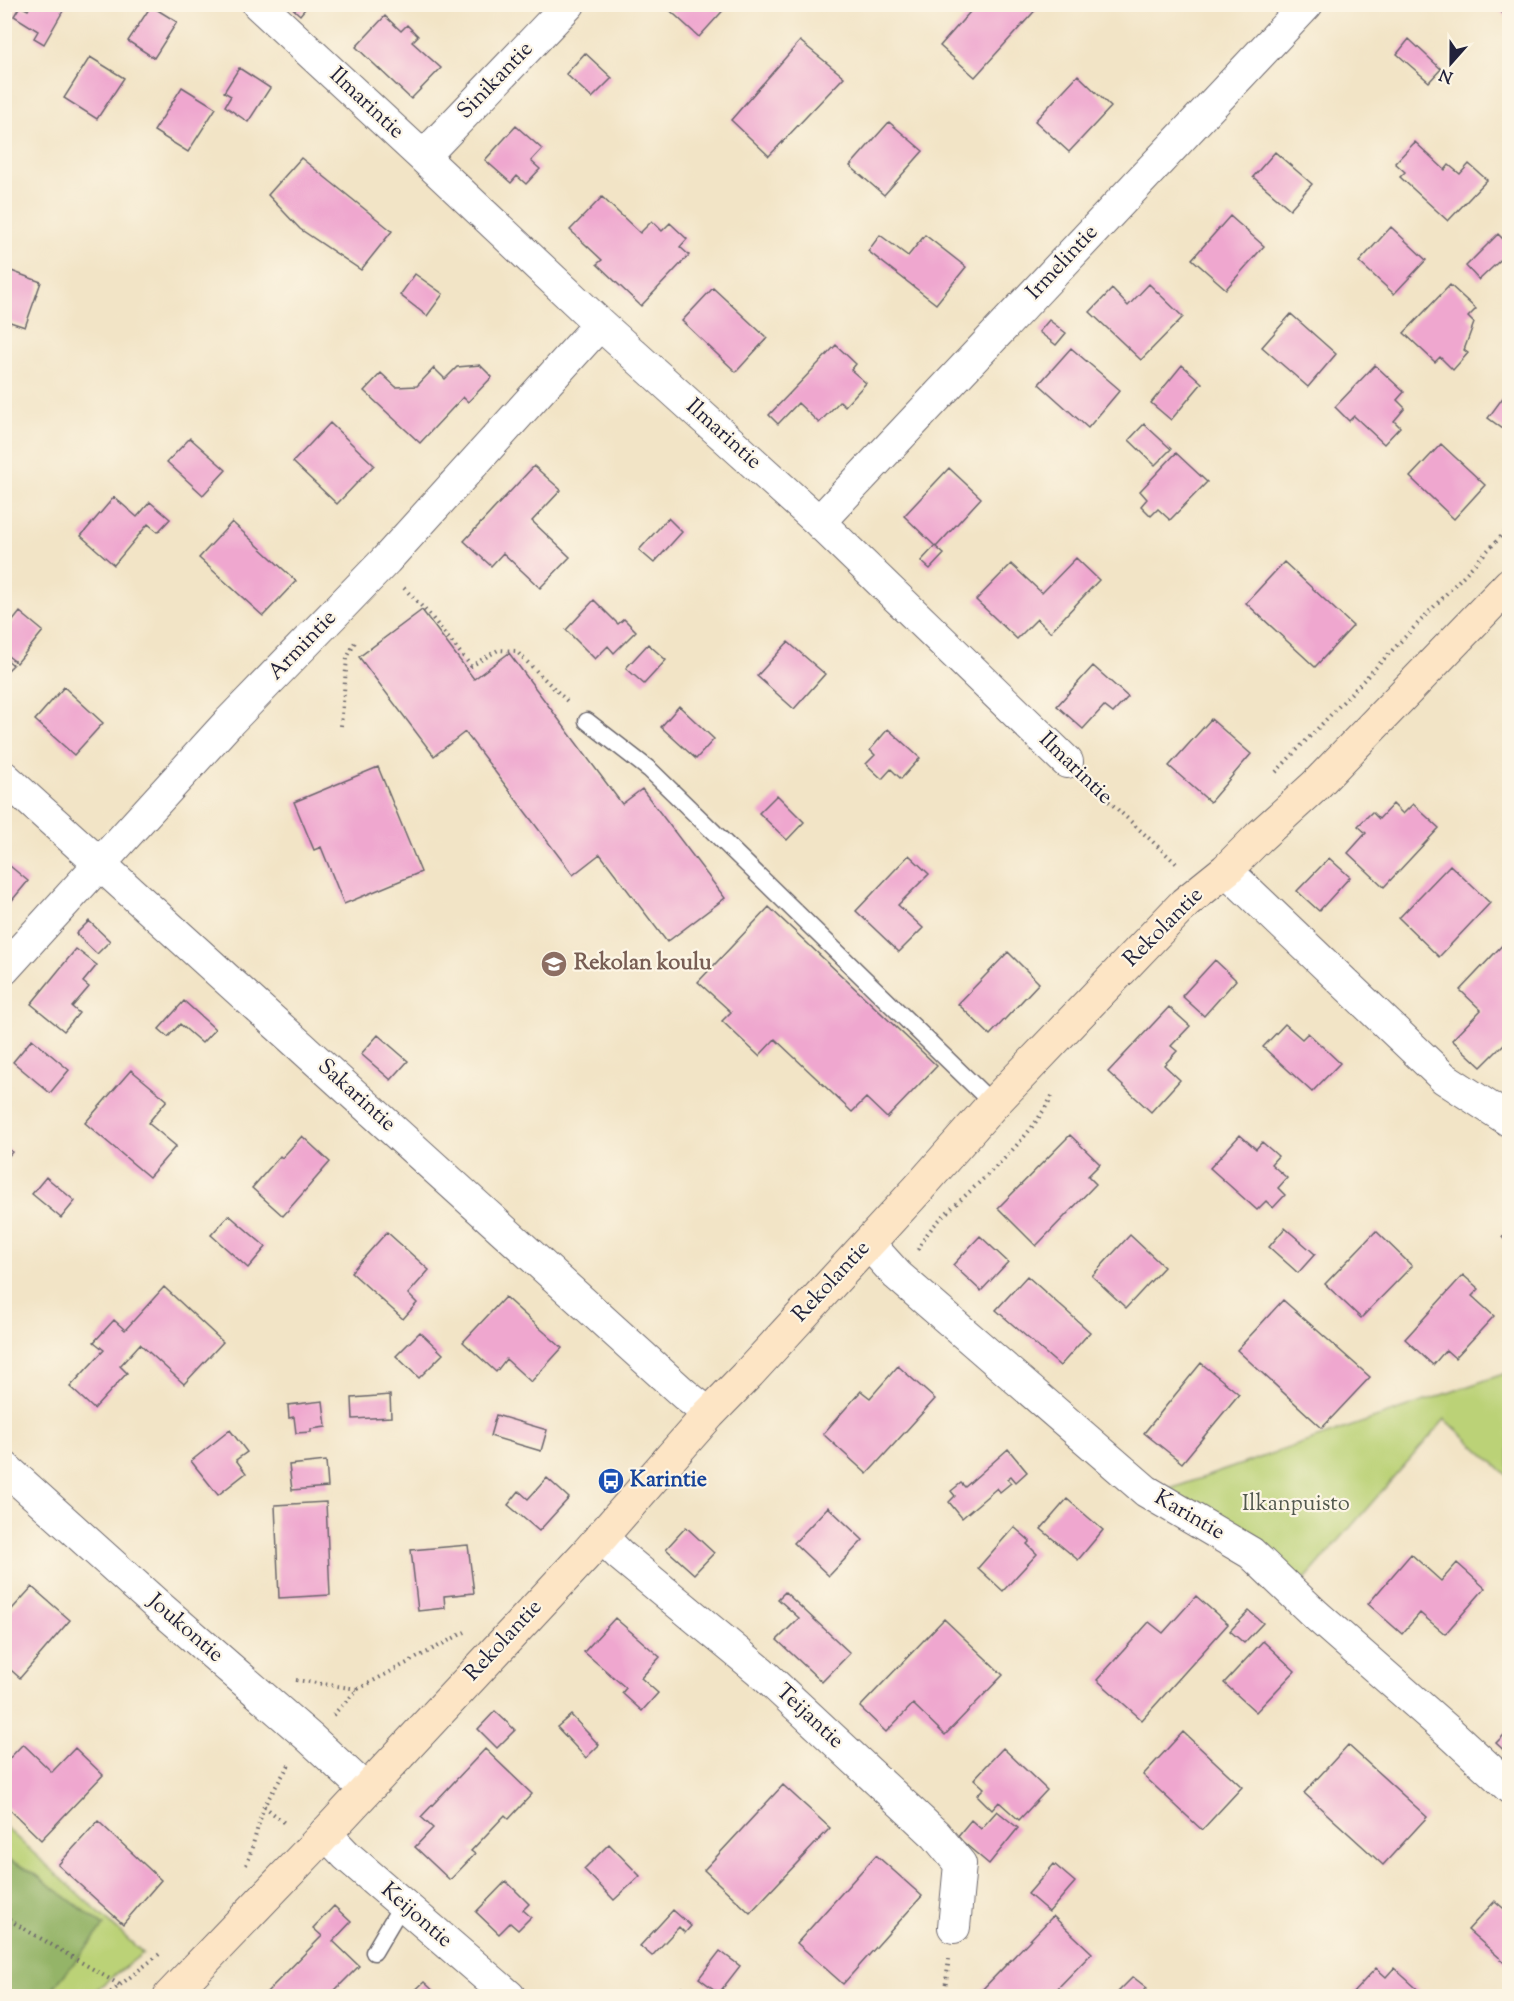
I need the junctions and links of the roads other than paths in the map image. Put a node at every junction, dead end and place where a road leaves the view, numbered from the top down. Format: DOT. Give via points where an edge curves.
graph roads {
  1 [pos="258,4"];
  2 [pos="569,4"];
  3 [pos="1307,4"];
  4 [pos="423,157"];
  5 [pos="600,324"];
  6 [pos="819,522"];
  7 [pos="1509,584"];
  8 [pos="587,721"];
  9 [pos="1067,762"];
  10 [pos="4,777"];
  11 [pos="100,863"];
  12 [pos="1226,870"];
  13 [pos="4,969"];
  14 [pos="993,1104"];
  15 [pos="1509,1121"];
  16 [pos="868,1244"];
  17 [pos="709,1414"];
  18 [pos="4,1467"];
  19 [pos="601,1536"];
  20 [pos="1509,1788"];
  21 [pos="366,1790"];
  22 [pos="325,1833"];
  23 [pos="403,1903"];
  24 [pos="954,1927"];
  25 [pos="374,1952"];
  26 [pos="170,1996"];
  27 [pos="509,1996"];
  1 -- 4 [label="street, Ilmarintie"];
  2 -- 4 [label="street, Sinikantie"];
  3 -- 6 [label="street, Irmelintie"];
  4 -- 5 [label="street, Ilmarintie"];
  5 -- 6 [label="street, Ilmarintie"];
  5 -- 11 [label="street, Armintie" via="386,560"];
  6 -- 9 [label="street, Ilmarintie"];
  7 -- 12 [label="main road, Rekolantie" via="1315,786"];
  8 -- 14 [label="lane" via="650,770"];
  10 -- 11 [label="street, Sakarintie"];
  11 -- 13 [label="street, Armintie"];
  11 -- 17 [label="street, Sakarintie"];
  12 -- 14 [label="main road, Rekolantie" via="1185,903"];
  12 -- 15 [label="street" via="1444,1078"];
  14 -- 16 [label="main road, Rekolantie"];
  16 -- 17 [label="main road, Rekolantie"];
  16 -- 20 [label="street, Karintie" via="897,1275 1146,1491 1251,1553"];
  17 -- 19 [label="main road, Rekolantie"];
  18 -- 21 [label="street, Joukontie"];
  19 -- 21 [label="main road, Rekolantie"];
  19 -- 24 [label="street, Teijantie" via="760,1671 936,1835 960,1864"];
  21 -- 22 [label="main road, Rekolantie"];
  22 -- 23 [label="street, Keijontie"];
  22 -- 26 [label="main road, Rekolantie"];
  23 -- 25 [label="lane"];
  23 -- 27 [label="street, Keijontie"];
}
